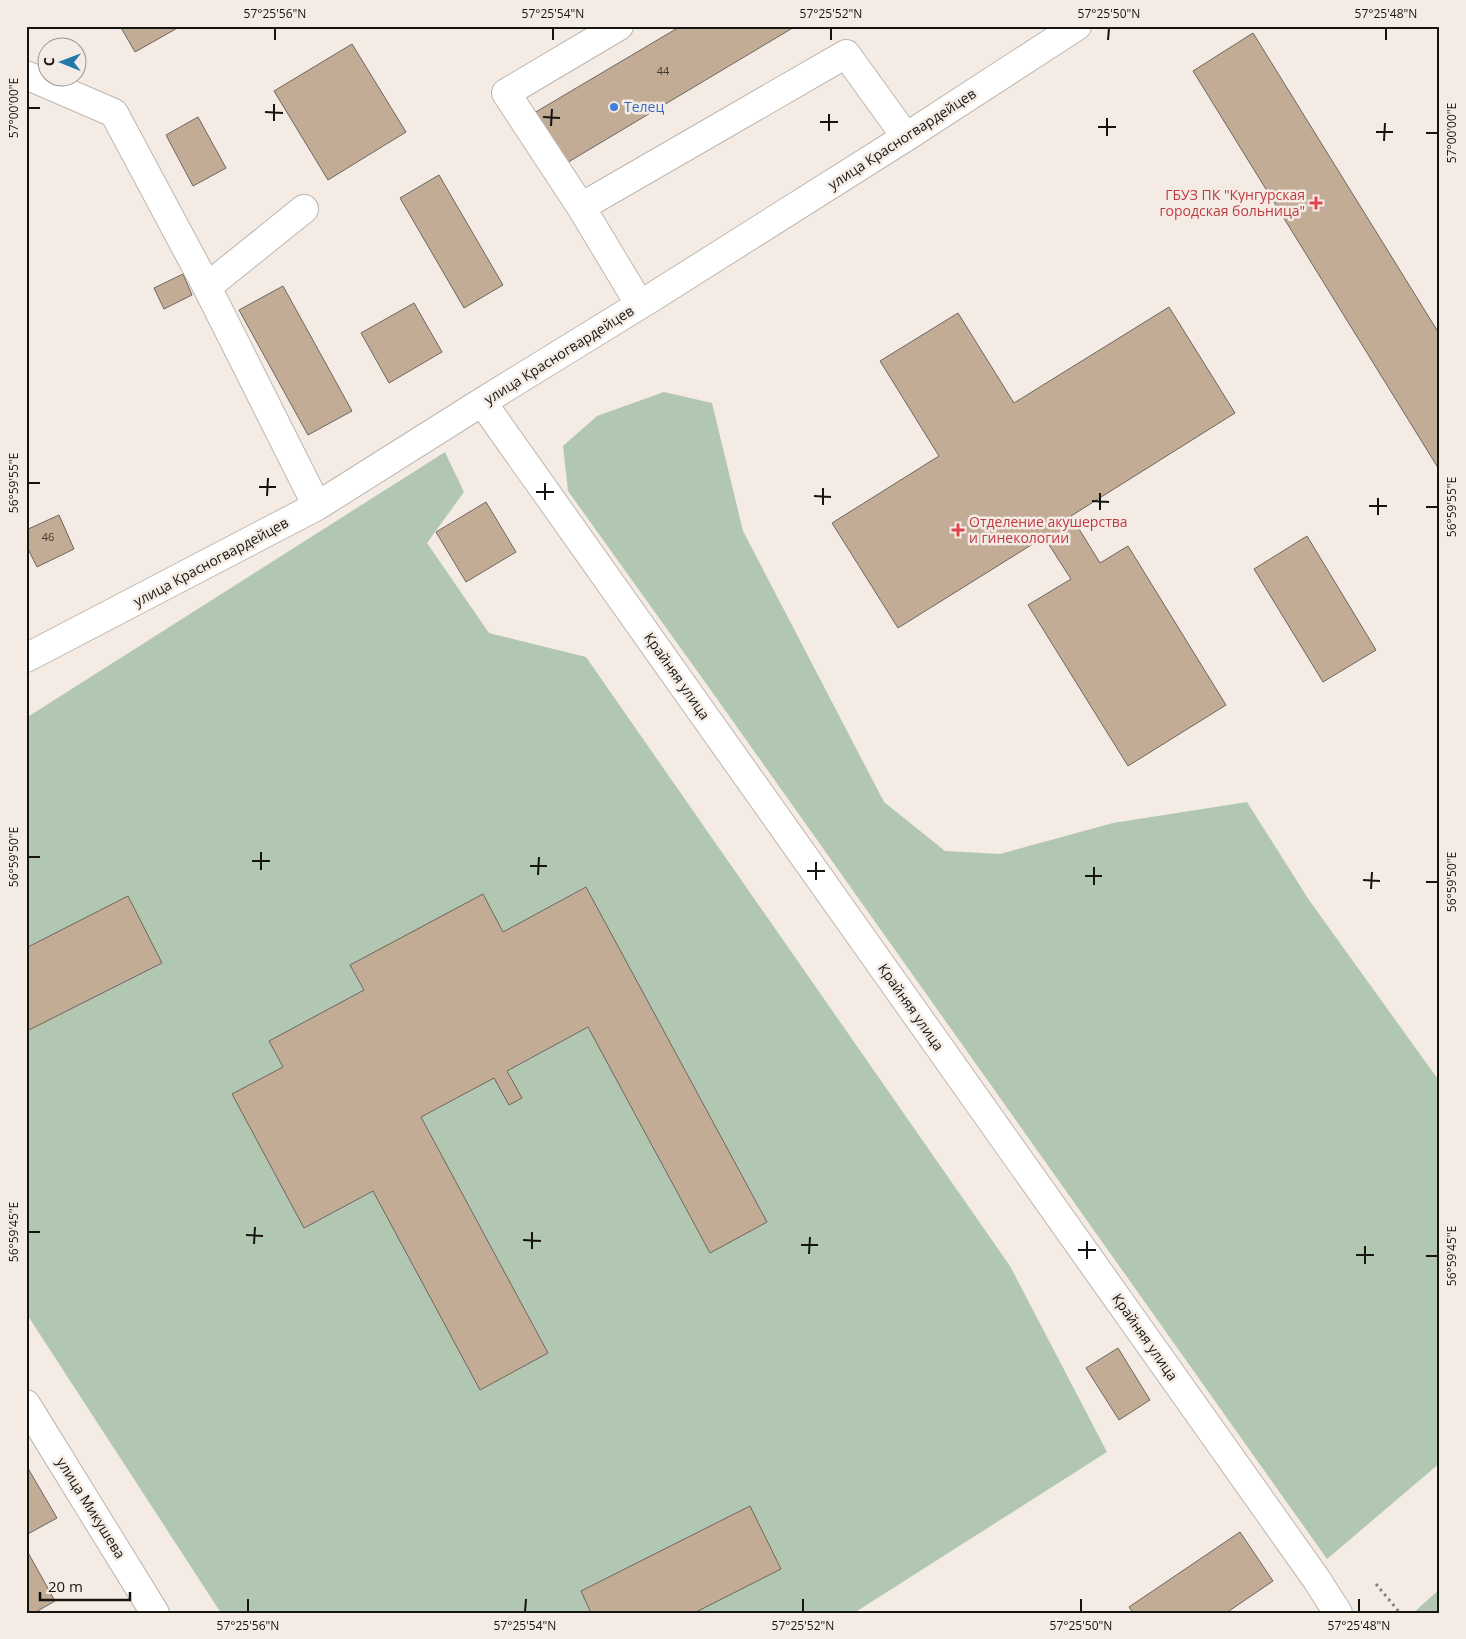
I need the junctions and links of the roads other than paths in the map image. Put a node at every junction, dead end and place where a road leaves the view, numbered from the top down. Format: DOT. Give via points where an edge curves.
graph roads {
  1 [pos="619,26"];
  2 [pos="1077,26"];
  3 [pos="26,75"];
  4 [pos="906,137"];
  5 [pos="581,207"];
  6 [pos="304,209"];
  7 [pos="207,287"];
  8 [pos="640,305"];
  9 [pos="482,402"];
  10 [pos="317,506"];
  11 [pos="26,658"];
  12 [pos="26,1404"];
  13 [pos="155,1613"];
  14 [pos="1338,1613"];
  1 -- 5 [label="street" via="506,93"];
  2 -- 4 [label="street, улица Красногвардейцев"];
  3 -- 7 [label="street" via="114,113"];
  4 -- 5 [label="street" via="846,54"];
  4 -- 8 [label="street, улица Красногвардейцев"];
  5 -- 8 [label="street"];
  6 -- 7 [label="street"];
  7 -- 10 [label="street"];
  8 -- 9 [label="street, улица Красногвардейцев"];
  9 -- 10 [label="street, улица Красногвардейцев"];
  9 -- 14 [label="street, Крайняя улица"];
  10 -- 11 [label="street, улица Красногвардейцев"];
  12 -- 13 [label="street, улица Микушева"];
}
